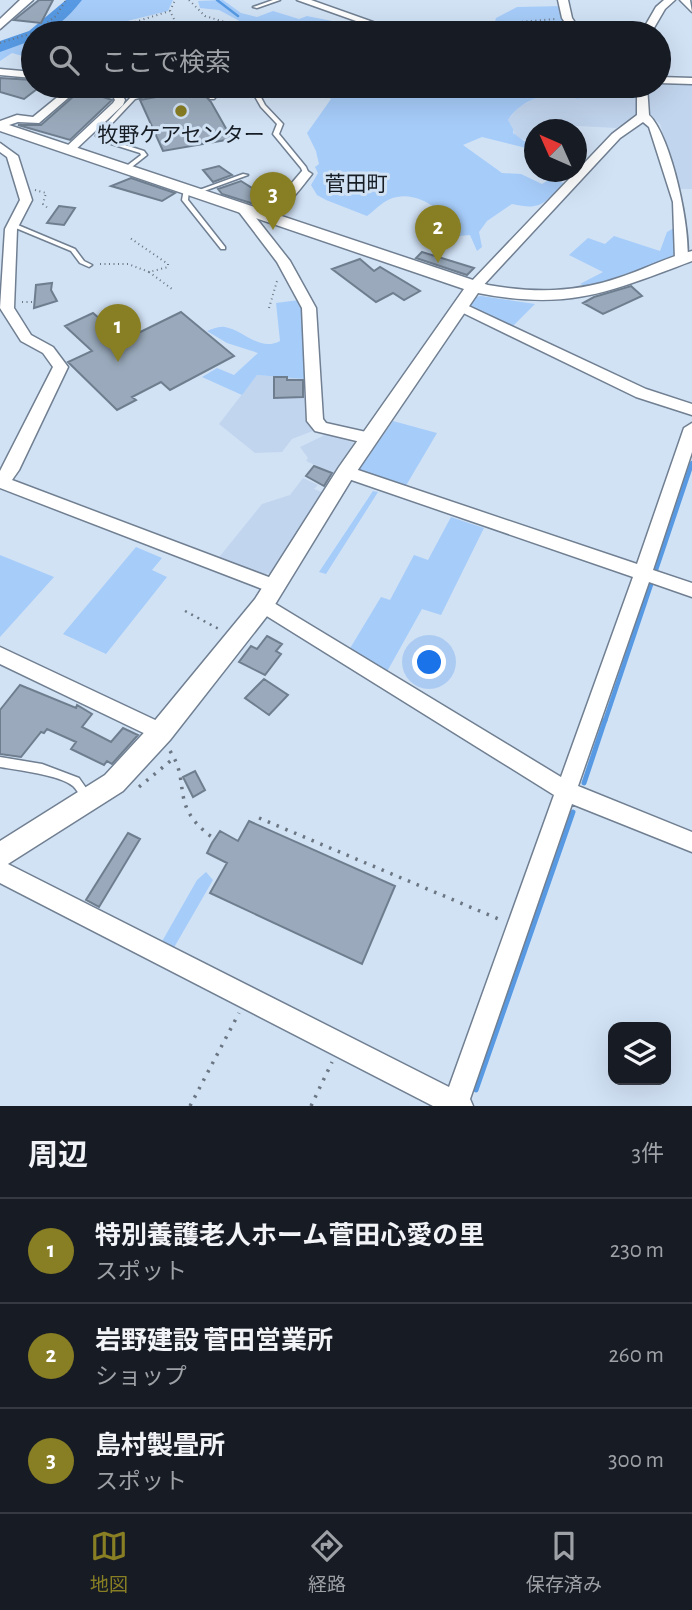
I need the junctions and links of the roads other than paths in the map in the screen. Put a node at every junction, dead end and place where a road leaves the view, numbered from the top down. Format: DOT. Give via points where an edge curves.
graph roads {
  1 [pos="27,0"];
  2 [pos="278,0"];
  3 [pos="302,0"];
  4 [pos="563,0"];
  5 [pos="670,0"];
  6 [pos="685,0"];
  7 [pos="255,7"];
  8 [pos="692,9"];
  9 [pos="364,21"];
  10 [pos="569,21"];
  11 [pos="653,21"];
  12 [pos="0,26"];
  13 [pos="0,72"];
  14 [pos="21,74"];
  15 [pos="671,80"];
  16 [pos="692,81"];
  17 [pos="63,98"];
  18 [pos="119,98"];
  19 [pos="133,98"];
  20 [pos="259,98"];
  21 [pos="642,98"];
  22 [pos="643,116"];
  23 [pos="0,125"];
  24 [pos="0,146"];
  25 [pos="69,150"];
  26 [pos="126,169"];
  27 [pos="306,174"];
  28 [pos="245,175"];
  29 [pos="190,191"];
  30 [pos="242,208"];
  31 [pos="262,215"];
  32 [pos="13,225"];
  33 [pos="223,247"];
  34 [pos="4,254"];
  35 [pos="687,258"];
  36 [pos="89,265"];
  37 [pos="474,287"];
  38 [pos="460,306"];
  39 [pos="4,310"];
  40 [pos="692,410"];
  41 [pos="692,428"];
  42 [pos="369,438"];
  43 [pos="346,472"];
  44 [pos="0,482"];
  45 [pos="643,574"];
  46 [pos="276,587"];
  47 [pos="692,590"];
  48 [pos="263,605"];
  49 [pos="0,655"];
  50 [pos="160,732"];
  51 [pos="0,762"];
  52 [pos="566,791"];
  53 [pos="89,800"];
  54 [pos="692,842"];
  55 [pos="0,856"];
  56 [pos="0,871"];
  57 [pos="457,1105"];
  1 -- 12 [label="street"];
  2 -- 7 [label="lane"];
  3 -- 9 [label="street"];
  4 -- 10 [label="street"];
  5 -- 11 [label="street"];
  6 -- 8 [label="street"];
  13 -- 14 [label="street"];
  15 -- 16 [label="street"];
  17 -- 23 [label="street" via="35,121 17,118"];
  18 -- 25 [label="street" via="117,106"];
  19 -- 26 [label="lane" via="99,136 142,152 144,155"];
  20 -- 27 [label="lane" via="280,124 276,134"];
  21 -- 22 [label="street"];
  22 -- 35 [label="street" via="654,127 678,202"];
  22 -- 37 [label="street" via="616,136"];
  23 -- 25 [label="street"];
  24 -- 32 [label="street" via="12,156 26,200"];
  25 -- 26 [label="street"];
  26 -- 29 [label="street"];
  27 -- 31 [label="street" via="283,201"];
  28 -- 29 [label="lane"];
  29 -- 30 [label="street"];
  29 -- 33 [label="lane" via="185,200"];
  30 -- 31 [label="street"];
  30 -- 42 [label="street" via="283,261 309,308 315,421 321,427"];
  31 -- 37 [label="street"];
  32 -- 34 [label="street"];
  32 -- 36 [label="lane" via="73,250"];
  34 -- 39 [label="street"];
  35 -- 37 [label="street" via="572,294 521,294"];
  37 -- 38 [label="street"];
  38 -- 40 [label="street" via="641,393"];
  38 -- 42 [label="street"];
  39 -- 44 [label="street" via="26,338 48,351 61,367 11,470"];
  41 -- 45 [label="street"];
  42 -- 43 [label="street"];
  43 -- 45 [label="street"];
  43 -- 46 [label="street"];
  44 -- 46 [label="street"];
  45 -- 47 [label="street"];
  45 -- 52 [label="street"];
  46 -- 48 [label="street"];
  48 -- 50 [label="street"];
  48 -- 52 [label="street"];
  49 -- 50 [label="street"];
  50 -- 53 [label="street" via="114,783"];
  51 -- 53 [label="lane" via="42,769 75,781"];
  52 -- 54 [label="street"];
  52 -- 57 [label="street"];
  53 -- 55 [label="street"];
  56 -- 57 [label="street"];
}
